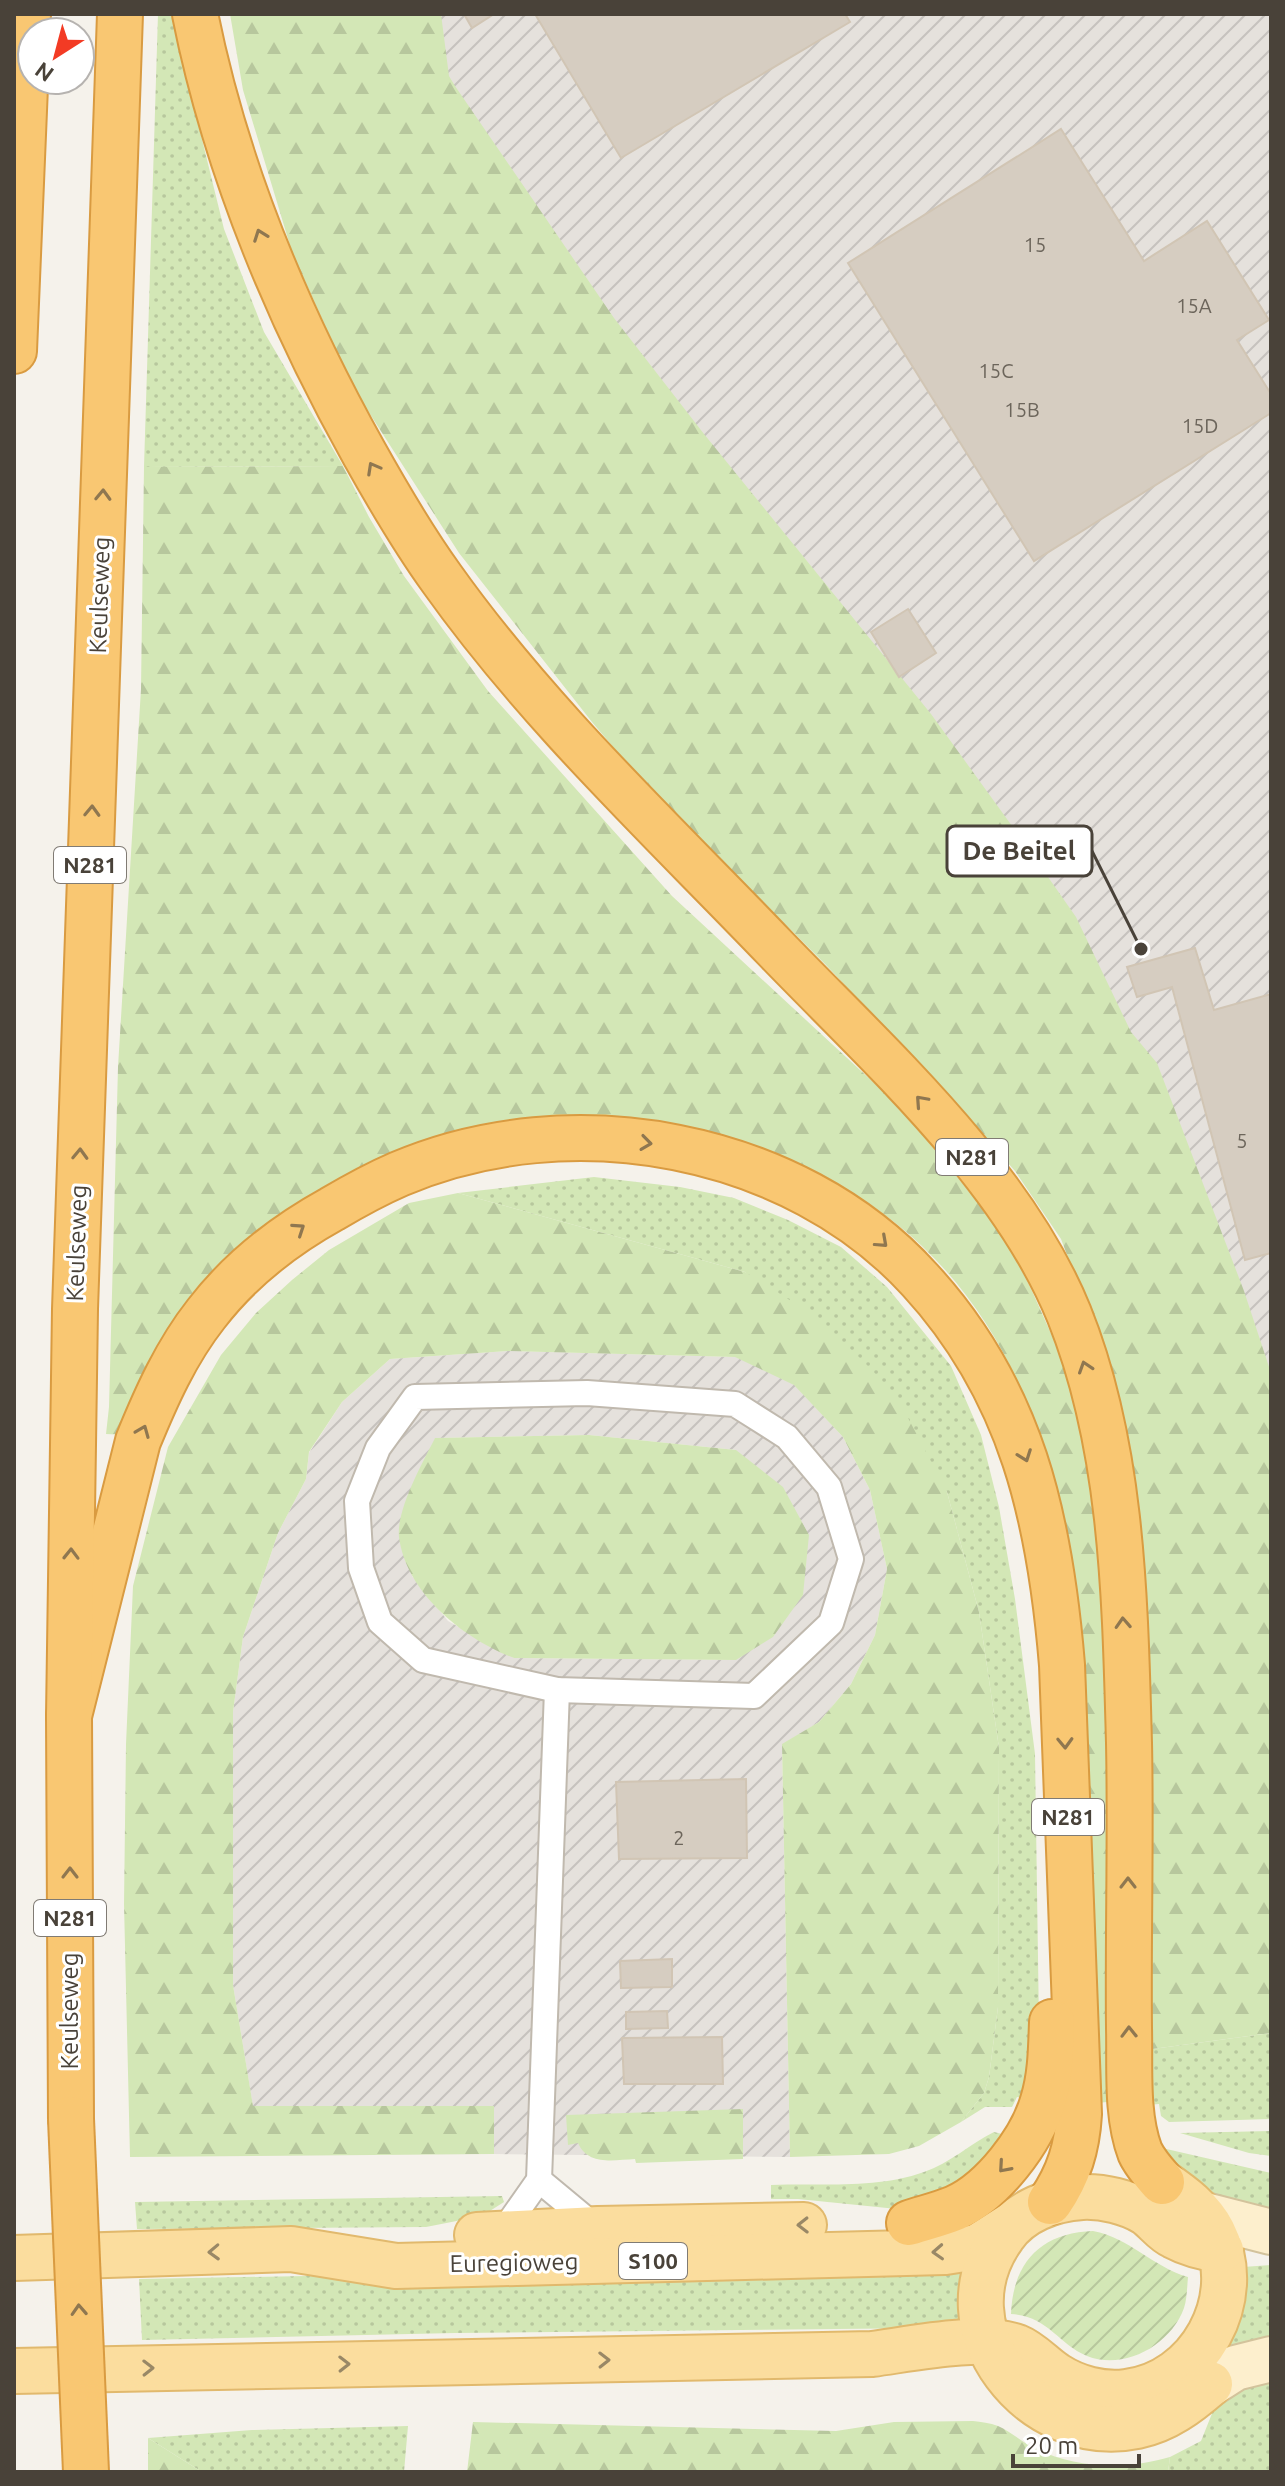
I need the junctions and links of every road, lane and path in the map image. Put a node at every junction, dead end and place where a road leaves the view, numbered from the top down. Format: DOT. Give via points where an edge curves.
graph roads {
  1 [pos="28,14"];
  2 [pos="120,14"];
  3 [pos="195,14"];
  4 [pos="14,351"];
  5 [pos="557,1690"];
  6 [pos="69,1716"];
  7 [pos="1074,1968"];
  8 [pos="539,2180"];
  9 [pos="1162,2182"];
  10 [pos="1050,2202"];
  11 [pos="909,2223"];
  12 [pos="1010,2226"];
  13 [pos="598,2229"];
  14 [pos="1211,2232"];
  15 [pos="1271,2232"];
  16 [pos="501,2234"];
  17 [pos="1271,2243"];
  18 [pos="291,2249"];
  19 [pos="14,2258"];
  20 [pos="1271,2359"];
  21 [pos="998,2361"];
  22 [pos="14,2371"];
  23 [pos="1210,2384"];
  24 [pos="86,2472"];
  1 -- 4 [label="highway"];
  6 -- 2 [label="highway, Keulseweg / N281, one-way" via="75,1309"];
  9 -- 3 [label="highway, N281, one-way" via="1139,2150 1131,2104 1129,1744 1119,1532 1100,1412 1068,1314 1029,1235 980,1166 545,708 420,547 321,376 268,259 230,151"];
  5 -- 5 [label="lane" via="423,1660 380,1622 361,1568 357,1501 378,1448 415,1397 587,1393 735,1404 787,1437 829,1487 851,1559 831,1623 754,1696"];
  5 -- 8 [label="lane"];
  6 -- 7 [label="highway, N281, one-way" via="138,1441 155,1400 206,1314 275,1245 401,1173 487,1148 605,1139 700,1153 802,1189 873,1234 951,1317 1010,1416 1032,1474 1057,1601"];
  24 -- 6 [label="highway, Keulseweg / N281, one-way, bridge" via="71,2119"];
  7 -- 10 [label="highway, N281" via="1078,2136 1066,2179"];
  7 -- 11 [label="highway, N281, one-way" via="1052,2017 1044,2100 1009,2164 956,2207"];
  8 -- 13 [label="lane"];
  8 -- 16 [label="lane"];
  9 -- 14 [label="main road, S100" via="1185,2198"];
  10 -- 12 [label="main road, S100"];
  10 -- 14 [label="main road, S100" via="1116,2200 1147,2214 1172,2235 1206,2248"];
  11 -- 13 [label="main road, S100, one-way"];
  12 -- 18 [label="main road, Euregioweg / S100, one-way" via="977,2247 945,2252 396,2266"];
  12 -- 21 [label="main road, S100" via="985,2269 981,2294 981,2319"];
  13 -- 16 [label="main road, S100"];
  14 -- 15 [label="street, S100"];
  14 -- 17 [label="street, S100"];
  14 -- 21 [label="main road" via="1224,2286 1217,2321 1190,2361 1171,2376 1150,2387 1101,2392 1055,2375 1018,2348"];
  16 -- 18 [label="main road, S100"];
  18 -- 19 [label="main road, Euregioweg / S100, one-way"];
  20 -- 23 [label="street" via="1235,2368"];
  22 -- 21 [label="main road, one-way" via="872,2354 964,2343"];
  21 -- 23 [label="main road" via="1028,2399 1052,2415 1108,2429 1164,2418"];
}
